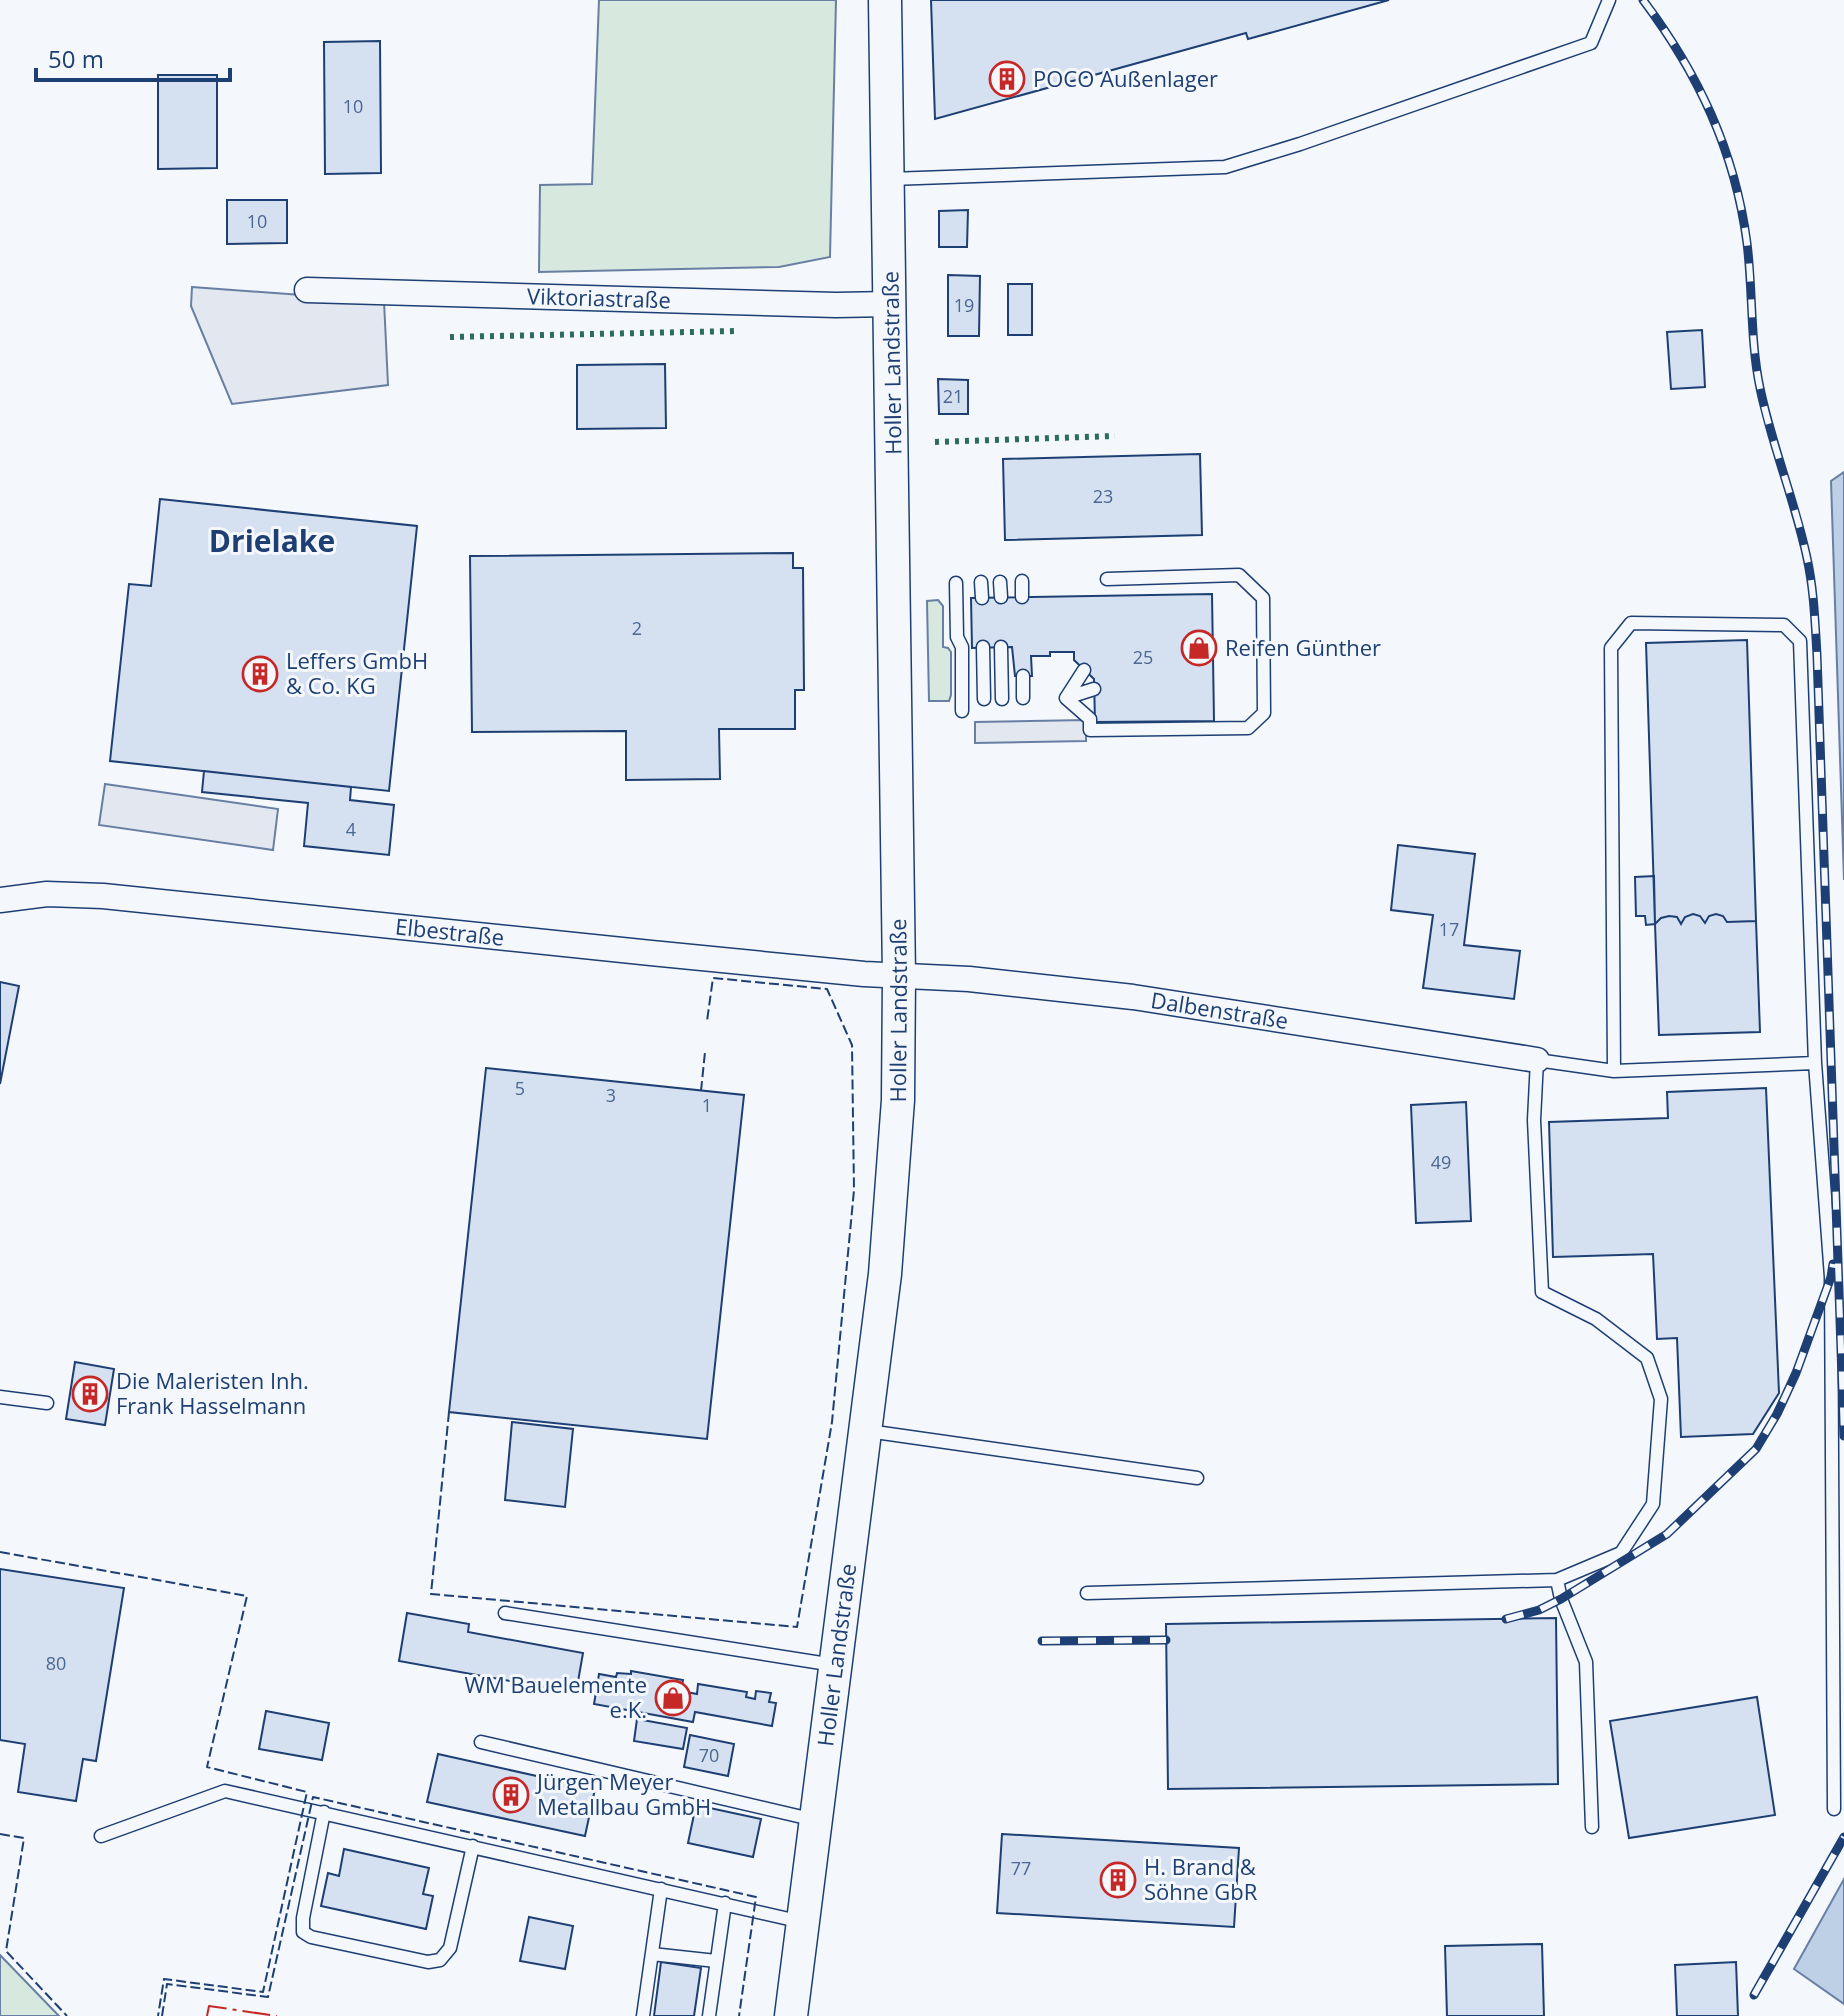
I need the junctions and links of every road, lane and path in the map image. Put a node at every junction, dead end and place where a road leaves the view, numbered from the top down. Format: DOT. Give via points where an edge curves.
graph roads {
  1 [pos="885,0"];
  2 [pos="1609,0"];
  3 [pos="888,179"];
  4 [pos="307,290"];
  5 [pos="891,304"];
  6 [pos="1107,579"];
  7 [pos="1022,581"];
  8 [pos="981,582"];
  9 [pos="1000,582"];
  10 [pos="956,583"];
  11 [pos="1001,597"];
  12 [pos="1022,597"];
  13 [pos="982,598"];
  14 [pos="983,647"];
  15 [pos="1001,647"];
  16 [pos="1084,670"];
  17 [pos="1023,676"];
  18 [pos="1094,689"];
  19 [pos="1023,698"];
  20 [pos="1066,698"];
  21 [pos="984,699"];
  22 [pos="1002,699"];
  23 [pos="1094,709"];
  24 [pos="962,711"];
  25 [pos="0,900"];
  26 [pos="899,976"];
  27 [pos="1537,1060"];
  28 [pos="1815,1063"];
  29 [pos="1614,1071"];
  30 [pos="0,1397"];
  31 [pos="47,1403"];
  32 [pos="867,1431"];
  33 [pos="1197,1478"];
  34 [pos="1557,1580"];
  35 [pos="1087,1593"];
  36 [pos="505,1613"];
  37 [pos="837,1666"];
  38 [pos="481,1742"];
  39 [pos="1834,1809"];
  40 [pos="324,1812"];
  41 [pos="818,1821"];
  42 [pos="1592,1827"];
  43 [pos="101,1836"];
  44 [pos="473,1846"];
  45 [pos="661,1889"];
  46 [pos="725,1903"];
  47 [pos="805,1923"];
  48 [pos="652,1954"];
  49 [pos="716,1961"];
  50 [pos="643,2016"];
  51 [pos="709,2016"];
  52 [pos="791,2016"];
  1 -- 3 [label="main road, Holler Landstraße"];
  2 -- 3 [label="lane" via="1591,43 1225,167"];
  3 -- 5 [label="main road, Holler Landstraße"];
  4 -- 5 [label="street, Viktoriastraße"];
  5 -- 26 [label="main road, Holler Landstraße"];
  6 -- 20 [label="lane" via="1239,575 1263,598 1264,713 1248,728 1090,730 1090,719"];
  7 -- 12 [label="lane"];
  8 -- 13 [label="lane"];
  9 -- 11 [label="lane"];
  10 -- 24 [label="lane"];
  14 -- 21 [label="lane"];
  15 -- 22 [label="lane"];
  16 -- 20 [label="lane"];
  17 -- 19 [label="lane"];
  18 -- 20 [label="lane"];
  20 -- 23 [label="lane"];
  25 -- 26 [label="street, Elbestraße" via="47,894 103,896"];
  26 -- 27 [label="street, Dalbenstraße" via="1133,997"];
  26 -- 32 [label="main road, Holler Landstraße" via="890,1222"];
  27 -- 29 [label="lane"];
  27 -- 34 [label="lane" via="1534,1120 1542,1292 1596,1319 1647,1358 1661,1399 1653,1504 1621,1553"];
  28 -- 29 [label="lane"];
  28 -- 29 [label="lane" via="1800,641 1784,625 1631,623 1611,648"];
  28 -- 39 [label="lane" via="1831,1277"];
  30 -- 31 [label="lane"];
  32 -- 33 [label="lane"];
  32 -- 37 [label="main road, Holler Landstraße"];
  34 -- 35 [label="lane"];
  34 -- 42 [label="lane" via="1586,1662"];
  36 -- 37 [label="lane"];
  37 -- 41 [label="main road, Holler Landstraße"];
  38 -- 41 [label="lane"];
  40 -- 43 [label="lane" via="225,1791"];
  40 -- 44 [label="lane"];
  40 -- 44 [label="lane" via="303,1918 303,1932 311,1937 428,1962 440,1960 450,1948"];
  41 -- 47 [label="main road, Holler Landstraße"];
  44 -- 45 [label="lane"];
  45 -- 46 [label="lane"];
  45 -- 48 [label="lane"];
  46 -- 47 [label="lane"];
  46 -- 49 [label="lane"];
  47 -- 52 [label="main road, Holler Landstraße"];
  48 -- 49 [label="lane"];
  48 -- 50 [label="lane"];
  49 -- 51 [label="lane"];
}
